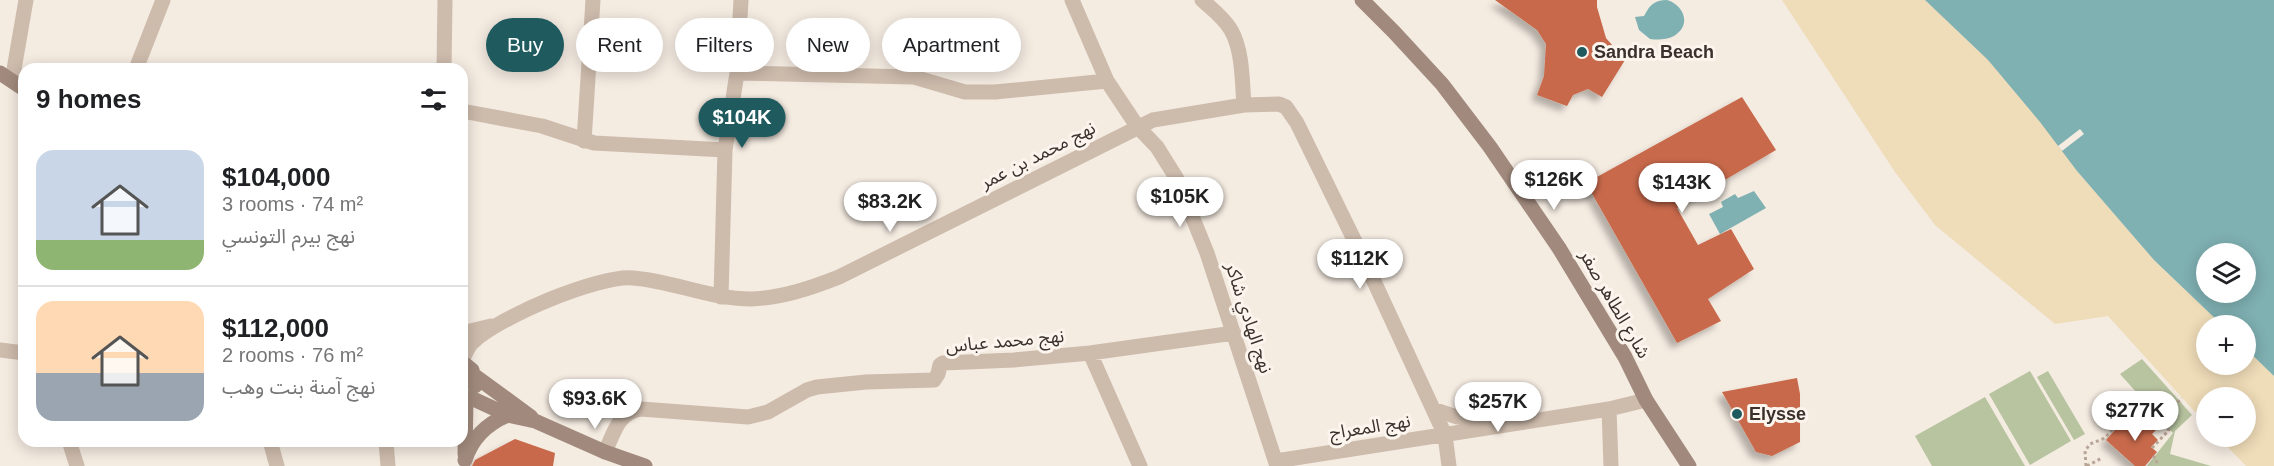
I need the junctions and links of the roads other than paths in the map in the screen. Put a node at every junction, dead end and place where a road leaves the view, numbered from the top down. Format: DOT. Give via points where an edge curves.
graph roads {
  1 [pos="26,0"];
  2 [pos="163,0"];
  3 [pos="445,0"];
  4 [pos="593,0"];
  5 [pos="741,0"];
  6 [pos="1072,0"];
  7 [pos="1202,0"];
  8 [pos="1362,0"];
  9 [pos="740,18"];
  10 [pos="138,63"];
  11 [pos="444,63"];
  12 [pos="737,72"];
  13 [pos="12,81"];
  14 [pos="1107,81"];
  15 [pos="1244,105"];
  16 [pos="468,112"];
  17 [pos="1137,126"];
  18 [pos="584,141"];
  19 [pos="725,150"];
  20 [pos="721,297"];
  21 [pos="497,325"];
  22 [pos="468,332"];
  23 [pos="1234,333"];
  24 [pos="0,350"];
  25 [pos="468,351"];
  26 [pos="18,352"];
  27 [pos="1090,353"];
  28 [pos="468,366"];
  29 [pos="475,376"];
  30 [pos="468,395"];
  31 [pos="468,399"];
  32 [pos="1646,400"];
  33 [pos="1433,409"];
  34 [pos="1609,409"];
  35 [pos="1570,415"];
  36 [pos="508,416"];
  37 [pos="535,421"];
  38 [pos="1445,435"];
  39 [pos="71,447"];
  40 [pos="272,447"];
  41 [pos="386,447"];
  42 [pos="461,447"];
  43 [pos="465,447"];
  44 [pos="605,452"];
  45 [pos="465,463"];
  46 [pos="1277,464"];
  47 [pos="77,466"];
  48 [pos="277,466"];
  49 [pos="388,466"];
  50 [pos="645,466"];
  51 [pos="1140,466"];
  52 [pos="1449,466"];
  53 [pos="1611,466"];
  54 [pos="1689,466"];
  1 -- 13 [label="street"];
  2 -- 10 [label="street"];
  3 -- 11 [label="street"];
  4 -- 18 [label="street"];
  5 -- 9 [label="street"];
  6 -- 14 [label="street, نهج الهادي شاكر"];
  7 -- 15 [label="street" via="1232,31"];
  8 -- 32 [label="main road, شارع الطاهر صفر" via="1442,84 1490,147 1559,248 1625,357"];
  12 -- 14 [label="street" via="914,77 965,93"];
  12 -- 19 [label="street"];
  14 -- 17 [label="street, نهج الهادي شاكر"];
  15 -- 17 [label="street, نهج محمد بن عمر"];
  15 -- 33 [label="street, نهج محمد بن عمر" via="1279,104 1286,107 1297,123"];
  16 -- 18 [label="street" via="542,126"];
  17 -- 20 [label="street, نهج محمد بن عمر" via="839,277 773,297"];
  17 -- 23 [label="street, نهج الهادي شاكر" via="1157,147 1177,179"];
  18 -- 19 [label="street"];
  19 -- 20 [label="street"];
  20 -- 21 [label="street, نهج محمد بن عمر" via="640,279 614,279 560,295"];
  21 -- 22 [label="street"];
  21 -- 25 [label="street, نهج محمد بن عمر" via="472,343"];
  23 -- 27 [label="street, نهج محمد عباس"];
  23 -- 46 [label="street, نهج الهادي شاكر"];
  24 -- 26 [label="street"];
  27 -- 44 [label="street, نهج محمد عباس" via="943,363 934,380 817,387 748,417 633,410 621,418"];
  27 -- 51 [label="street"];
  28 -- 29 [label="main road"];
  29 -- 30 [label="main road" via="475,387"];
  29 -- 37 [label="main road"];
  31 -- 36 [label="main road"];
  32 -- 34 [label="street, نهج المعراج"];
  32 -- 54 [label="main road, شارع الطاهر صفر"];
  33 -- 35 [label="street" via="1457,417"];
  33 -- 38 [label="street"];
  34 -- 35 [label="street, نهج المعراج"];
  34 -- 53 [label="street"];
  35 -- 38 [label="street, نهج المعراج"];
  36 -- 37 [label="main road"];
  36 -- 45 [label="main road" via="480,432"];
  37 -- 44 [label="main road"];
  38 -- 46 [label="street, نهج المعراج"];
  38 -- 52 [label="street"];
  39 -- 47 [label="street"];
  40 -- 48 [label="street"];
  41 -- 49 [label="street"];
  42 -- 45 [label="main road"];
  43 -- 45 [label="main road"];
  44 -- 50 [label="main road"];
}
